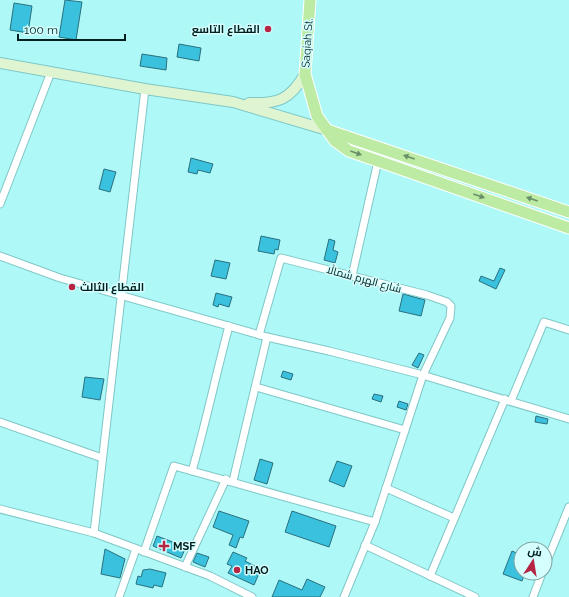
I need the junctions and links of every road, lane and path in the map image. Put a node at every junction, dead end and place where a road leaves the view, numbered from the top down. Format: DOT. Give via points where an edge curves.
graph roads {
  1 [pos="310,0"];
  2 [pos="0,63"];
  3 [pos="51,72"];
  4 [pos="305,74"];
  5 [pos="145,90"];
  6 [pos="233,102"];
  7 [pos="326,130"];
  8 [pos="378,161"];
  9 [pos="0,204"];
  10 [pos="569,212"];
  11 [pos="569,228"];
  12 [pos="0,256"];
  13 [pos="352,276"];
  14 [pos="120,294"];
  15 [pos="229,326"];
  16 [pos="569,330"];
  17 [pos="259,335"];
  18 [pos="267,337"];
  19 [pos="423,375"];
  20 [pos="256,387"];
  21 [pos="508,400"];
  22 [pos="569,420"];
  23 [pos="0,422"];
  24 [pos="405,430"];
  25 [pos="102,458"];
  26 [pos="192,471"];
  27 [pos="229,480"];
  28 [pos="386,488"];
  29 [pos="569,507"];
  30 [pos="0,509"];
  31 [pos="454,518"];
  32 [pos="375,522"];
  33 [pos="94,533"];
  34 [pos="365,545"];
  35 [pos="553,546"];
  36 [pos="136,549"];
  37 [pos="144,552"];
  38 [pos="185,567"];
  39 [pos="430,576"];
  40 [pos="539,581"];
  41 [pos="119,597"];
  42 [pos="252,597"];
  43 [pos="344,597"];
  44 [pos="475,597"];
  45 [pos="533,597"];
  1 -- 4 [label="main road, Saqiah St."];
  2 -- 3 [label="main road"];
  3 -- 5 [label="main road"];
  3 -- 9 [label="street"];
  4 -- 6 [label="main road" via="290,96 280,100 265,104"];
  4 -- 7 [label="main road, Saqiah St." via="317,116"];
  5 -- 6 [label="main road"];
  5 -- 14 [label="street"];
  6 -- 7 [label="main road"];
  7 -- 8 [label="main road, Saqiah St., one-way" via="335,141 349,151"];
  10 -- 7 [label="main road, one-way"];
  8 -- 11 [label="main road, Saqiah St., one-way"];
  8 -- 13 [label="street"];
  12 -- 14 [label="street" via="60,278"];
  13 -- 17 [label="street, شارع الهرم شمالًا" via="281,258"];
  13 -- 19 [label="street, شارع الهرم شمالًا" via="427,295 451,306 450,318"];
  14 -- 15 [label="street"];
  14 -- 25 [label="street"];
  15 -- 17 [label="street"];
  15 -- 26 [label="street"];
  16 -- 21 [label="street" via="544,322"];
  17 -- 18 [label="street"];
  18 -- 19 [label="street" via="329,350"];
  18 -- 20 [label="street"];
  19 -- 21 [label="street"];
  19 -- 24 [label="street"];
  20 -- 24 [label="street"];
  20 -- 27 [label="street"];
  21 -- 22 [label="street"];
  21 -- 31 [label="street"];
  23 -- 25 [label="street"];
  24 -- 28 [label="street"];
  25 -- 33 [label="street"];
  26 -- 27 [label="street"];
  26 -- 37 [label="street" via="174,466"];
  27 -- 32 [label="street"];
  27 -- 38 [label="street"];
  28 -- 31 [label="street"];
  28 -- 32 [label="street"];
  29 -- 35 [label="street"];
  30 -- 33 [label="street"];
  31 -- 39 [label="street"];
  32 -- 34 [label="street"];
  33 -- 36 [label="street"];
  34 -- 39 [label="street"];
  34 -- 43 [label="street"];
  36 -- 37 [label="street"];
  36 -- 41 [label="street"];
  37 -- 38 [label="street"];
  38 -- 42 [label="street" via="210,576"];
  39 -- 44 [label="street"];
  40 -- 45 [label="street"];
}
